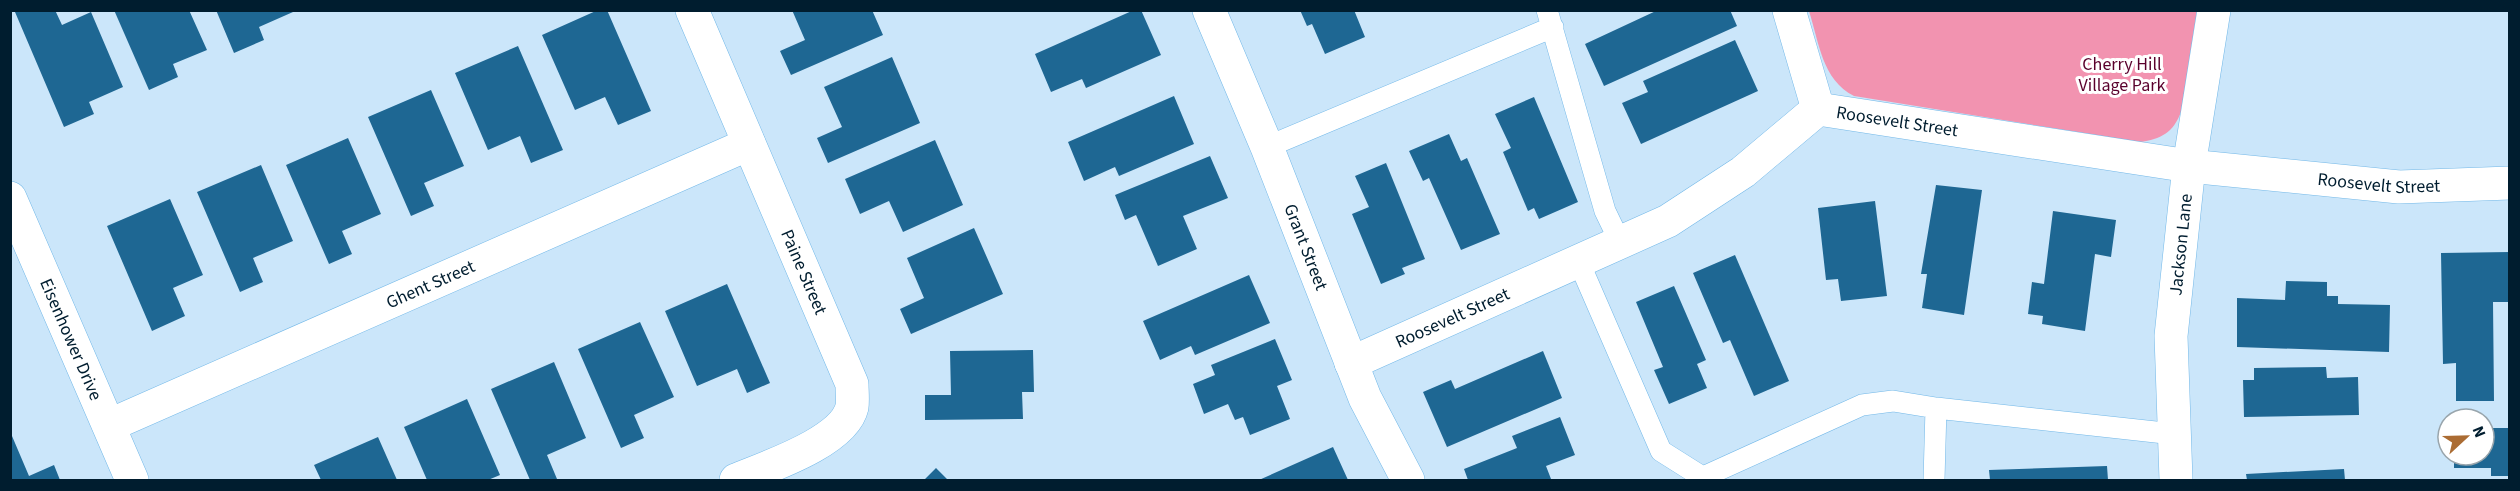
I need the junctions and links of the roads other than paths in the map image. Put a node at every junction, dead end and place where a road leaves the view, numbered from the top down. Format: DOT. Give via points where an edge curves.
graph roads {
  1 [pos="692,10"];
  2 [pos="1209,10"];
  3 [pos="1789,10"];
  4 [pos="2214,10"];
  5 [pos="1550,19"];
  6 [pos="1818,109"];
  7 [pos="749,144"];
  8 [pos="1267,147"];
  9 [pos="2189,166"];
  10 [pos="2510,183"];
  11 [pos="10,198"];
  12 [pos="1620,242"];
  13 [pos="1578,260"];
  14 [pos="1351,363"];
  15 [pos="1936,408"];
  16 [pos="110,425"];
  17 [pos="2174,434"];
  18 [pos="1704,479"];
  19 [pos="132,480"];
  20 [pos="736,480"];
  21 [pos="1408,480"];
  22 [pos="1935,480"];
  23 [pos="2176,480"];
  1 -- 7 [label="street, Paine Street"];
  2 -- 8 [label="street, Grant Street"];
  3 -- 6 [label="street"];
  4 -- 9 [label="street, Jackson Lane"];
  5 -- 8 [label="lane"];
  5 -- 12 [label="lane" via="1605,211"];
  6 -- 9 [label="street, Roosevelt Street"];
  6 -- 12 [label="street, Roosevelt Street" via="1743,172 1668,221"];
  7 -- 16 [label="street, Ghent Street"];
  7 -- 20 [label="street, Paine Street" via="852,384 852,409 834,434"];
  8 -- 14 [label="street, Grant Street"];
  9 -- 10 [label="street, Roosevelt Street" via="2399,187"];
  9 -- 17 [label="street, Jackson Lane" via="2171,336"];
  11 -- 16 [label="street, Eisenhower Drive"];
  12 -- 13 [label="street, Roosevelt Street"];
  13 -- 14 [label="street, Roosevelt Street"];
  13 -- 18 [label="lane" via="1661,451"];
  14 -- 21 [label="street, Grant Street"];
  15 -- 17 [label="lane"];
  15 -- 18 [label="lane" via="1893,401 1862,405"];
  15 -- 22 [label="lane"];
  16 -- 19 [label="street, Eisenhower Drive"];
  17 -- 23 [label="street, Jackson Lane"];
}
